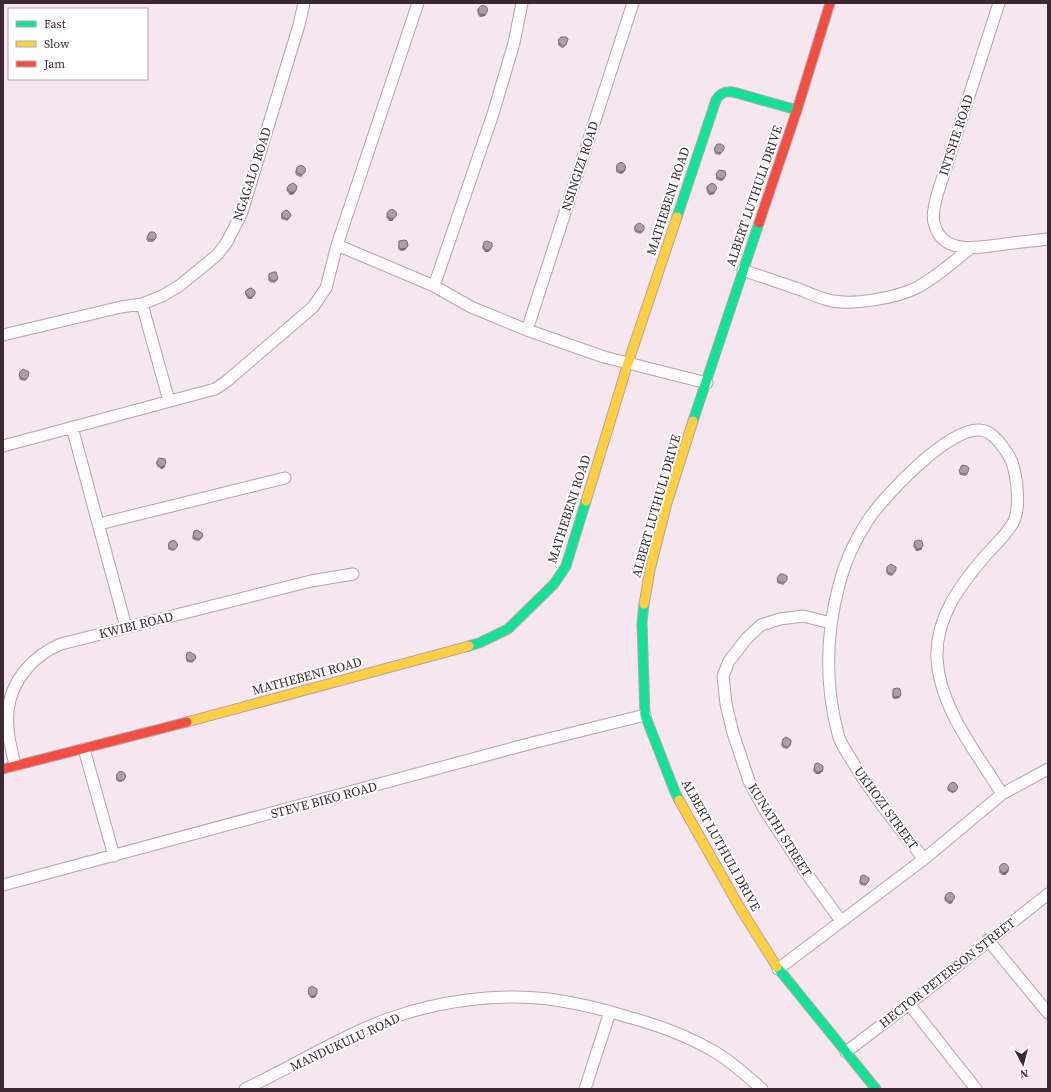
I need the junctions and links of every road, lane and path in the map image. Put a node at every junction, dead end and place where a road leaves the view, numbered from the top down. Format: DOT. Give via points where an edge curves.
graph roads {
  1 [pos="304,3"];
  2 [pos="418,3"];
  3 [pos="522,3"];
  4 [pos="633,3"];
  5 [pos="830,3"];
  6 [pos="999,3"];
  7 [pos="797,110"];
  8 [pos="1048,239"];
  9 [pos="337,245"];
  10 [pos="971,248"];
  11 [pos="743,270"];
  12 [pos="434,286"];
  13 [pos="142,304"];
  14 [pos="527,330"];
  15 [pos="3,335"];
  16 [pos="628,363"];
  17 [pos="707,383"];
  18 [pos="169,401"];
  19 [pos="72,428"];
  20 [pos="3,446"];
  21 [pos="285,478"];
  22 [pos="99,524"];
  23 [pos="353,574"];
  24 [pos="831,622"];
  25 [pos="126,627"];
  26 [pos="645,715"];
  27 [pos="84,750"];
  28 [pos="15,765"];
  29 [pos="3,769"];
  30 [pos="1048,769"];
  31 [pos="1002,794"];
  32 [pos="114,856"];
  33 [pos="924,859"];
  34 [pos="3,885"];
  35 [pos="1048,894"];
  36 [pos="841,921"];
  37 [pos="988,940"];
  38 [pos="778,969"];
  39 [pos="909,1004"];
  40 [pos="610,1012"];
  41 [pos="1048,1013"];
  42 [pos="846,1052"];
  43 [pos="244,1089"];
  44 [pos="585,1089"];
  45 [pos="762,1089"];
  46 [pos="876,1089"];
  47 [pos="976,1089"];
  1 -- 13 [label="street, NGAGALO ROAD" via="300,25 244,204 232,232 223,248 201,269 179,286"];
  2 -- 9 [label="street"];
  3 -- 12 [label="street" via="514,43 493,114"];
  4 -- 14 [label="street, NSINGIZI ROAD"];
  5 -- 7 [label="street, ALBERT LUTHULI DRIVE"];
  6 -- 10 [label="street, INTSHE ROAD" via="934,210 935,227 943,238 953,245"];
  7 -- 11 [label="street, ALBERT LUTHULI DRIVE"];
  7 -- 16 [label="street, MATHEBENI ROAD" via="733,92 725,91 718,96"];
  8 -- 10 [label="street"];
  9 -- 12 [label="street"];
  9 -- 18 [label="street" via="326,288 313,307 220,386"];
  10 -- 11 [label="street" via="914,288 886,298 866,301 826,300"];
  11 -- 17 [label="street, ALBERT LUTHULI DRIVE"];
  12 -- 14 [label="street" via="471,307"];
  13 -- 15 [label="street, NGAGALO ROAD"];
  13 -- 18 [label="street"];
  14 -- 16 [label="street"];
  16 -- 17 [label="street"];
  16 -- 27 [label="street, MATHEBENI ROAD" via="566,566 554,584 508,629 458,649"];
  17 -- 26 [label="street, ALBERT LUTHULI DRIVE" via="668,503 647,586 642,623"];
  18 -- 19 [label="street"];
  19 -- 20 [label="street"];
  19 -- 22 [label="street"];
  21 -- 22 [label="street"];
  22 -- 25 [label="street"];
  23 -- 25 [label="street, KWIBI ROAD" via="311,581"];
  24 -- 31 [label="street, UKHOZI STREET" via="839,584 852,549 882,503 922,462 956,437 972,430 987,431 992,435 1012,461 1017,512 1014,522 967,577 949,605 942,618 937,657 939,677 952,714"];
  24 -- 33 [label="street, UKHOZI STREET" via="828,674 839,738 874,796"];
  24 -- 36 [label="street, KUNATHI STREET" via="803,616 761,625 729,661 723,676 733,733 749,781 800,864"];
  25 -- 28 [label="street, KWIBI ROAD" via="60,644 33,660 14,689 8,711 10,742"];
  26 -- 32 [label="street, STEVE BIKO ROAD"];
  26 -- 38 [label="street, ALBERT LUTHULI DRIVE" via="675,792 740,908"];
  27 -- 28 [label="street, MATHEBENI ROAD"];
  27 -- 32 [label="street"];
  28 -- 29 [label="street, MATHEBENI ROAD"];
  30 -- 31 [label="street"];
  31 -- 33 [label="street"];
  32 -- 34 [label="street, STEVE BIKO ROAD"];
  33 -- 36 [label="street"];
  35 -- 37 [label="street, HECTOR PETERSON STREET"];
  36 -- 38 [label="street"];
  37 -- 39 [label="street, HECTOR PETERSON STREET"];
  37 -- 41 [label="street"];
  38 -- 42 [label="street, ALBERT LUTHULI DRIVE"];
  39 -- 42 [label="street, HECTOR PETERSON STREET"];
  39 -- 47 [label="street"];
  40 -- 43 [label="street, MANDUKULU ROAD" via="532,998 468,1000 437,1006 376,1024"];
  40 -- 44 [label="street"];
  40 -- 45 [label="street, MANDUKULU ROAD" via="650,1023 704,1046 724,1058"];
  42 -- 46 [label="street, ALBERT LUTHULI DRIVE"];
}
